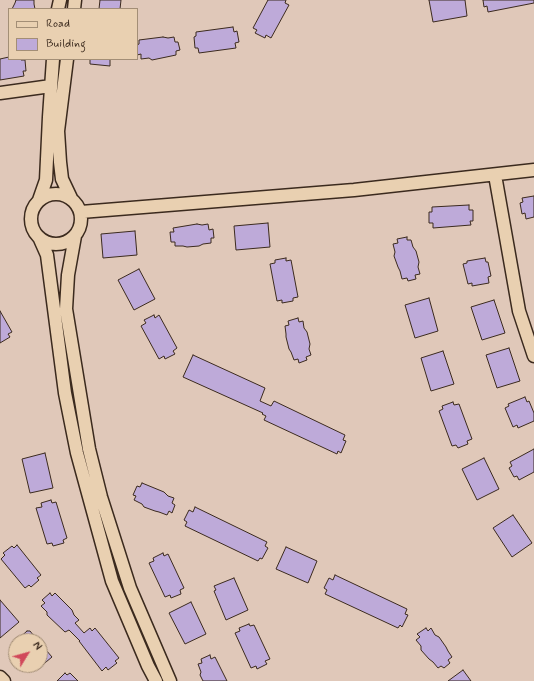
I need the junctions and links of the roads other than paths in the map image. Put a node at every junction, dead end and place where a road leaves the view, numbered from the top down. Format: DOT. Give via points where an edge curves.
graph roads {
  1 [pos="53,60"];
  2 [pos="67,60"];
  3 [pos="51,86"];
  4 [pos="0,92"];
  5 [pos="534,170"];
  6 [pos="495,175"];
  7 [pos="71,198"];
  8 [pos="39,200"];
  9 [pos="81,212"];
  10 [pos="75,236"];
  11 [pos="39,238"];
  12 [pos="534,356"];
  13 [pos="0,677"];
  14 [pos="4,681"];
  15 [pos="156,681"];
  16 [pos="170,681"];
  1 -- 3 [label="street"];
  2 -- 7 [label="street" via="58,131 62,179"];
  3 -- 4 [label="street"];
  3 -- 8 [label="street" via="46,180"];
  5 -- 6 [label="street"];
  6 -- 9 [label="street" via="354,190"];
  6 -- 12 [label="street" via="519,311"];
  7 -- 8 [label="street" via="55,193"];
  7 -- 9 [label="street"];
  8 -- 11 [label="street" via="31,215 31,224"];
  9 -- 10 [label="street" via="79,229"];
  10 -- 11 [label="street" via="62,244 53,244"];
  10 -- 16 [label="street" via="68,276 66,309 89,450 130,588"];
  11 -- 15 [label="street" via="47,255 65,392 76,453 112,582"];
  13 -- 14 [label="street"];
}
